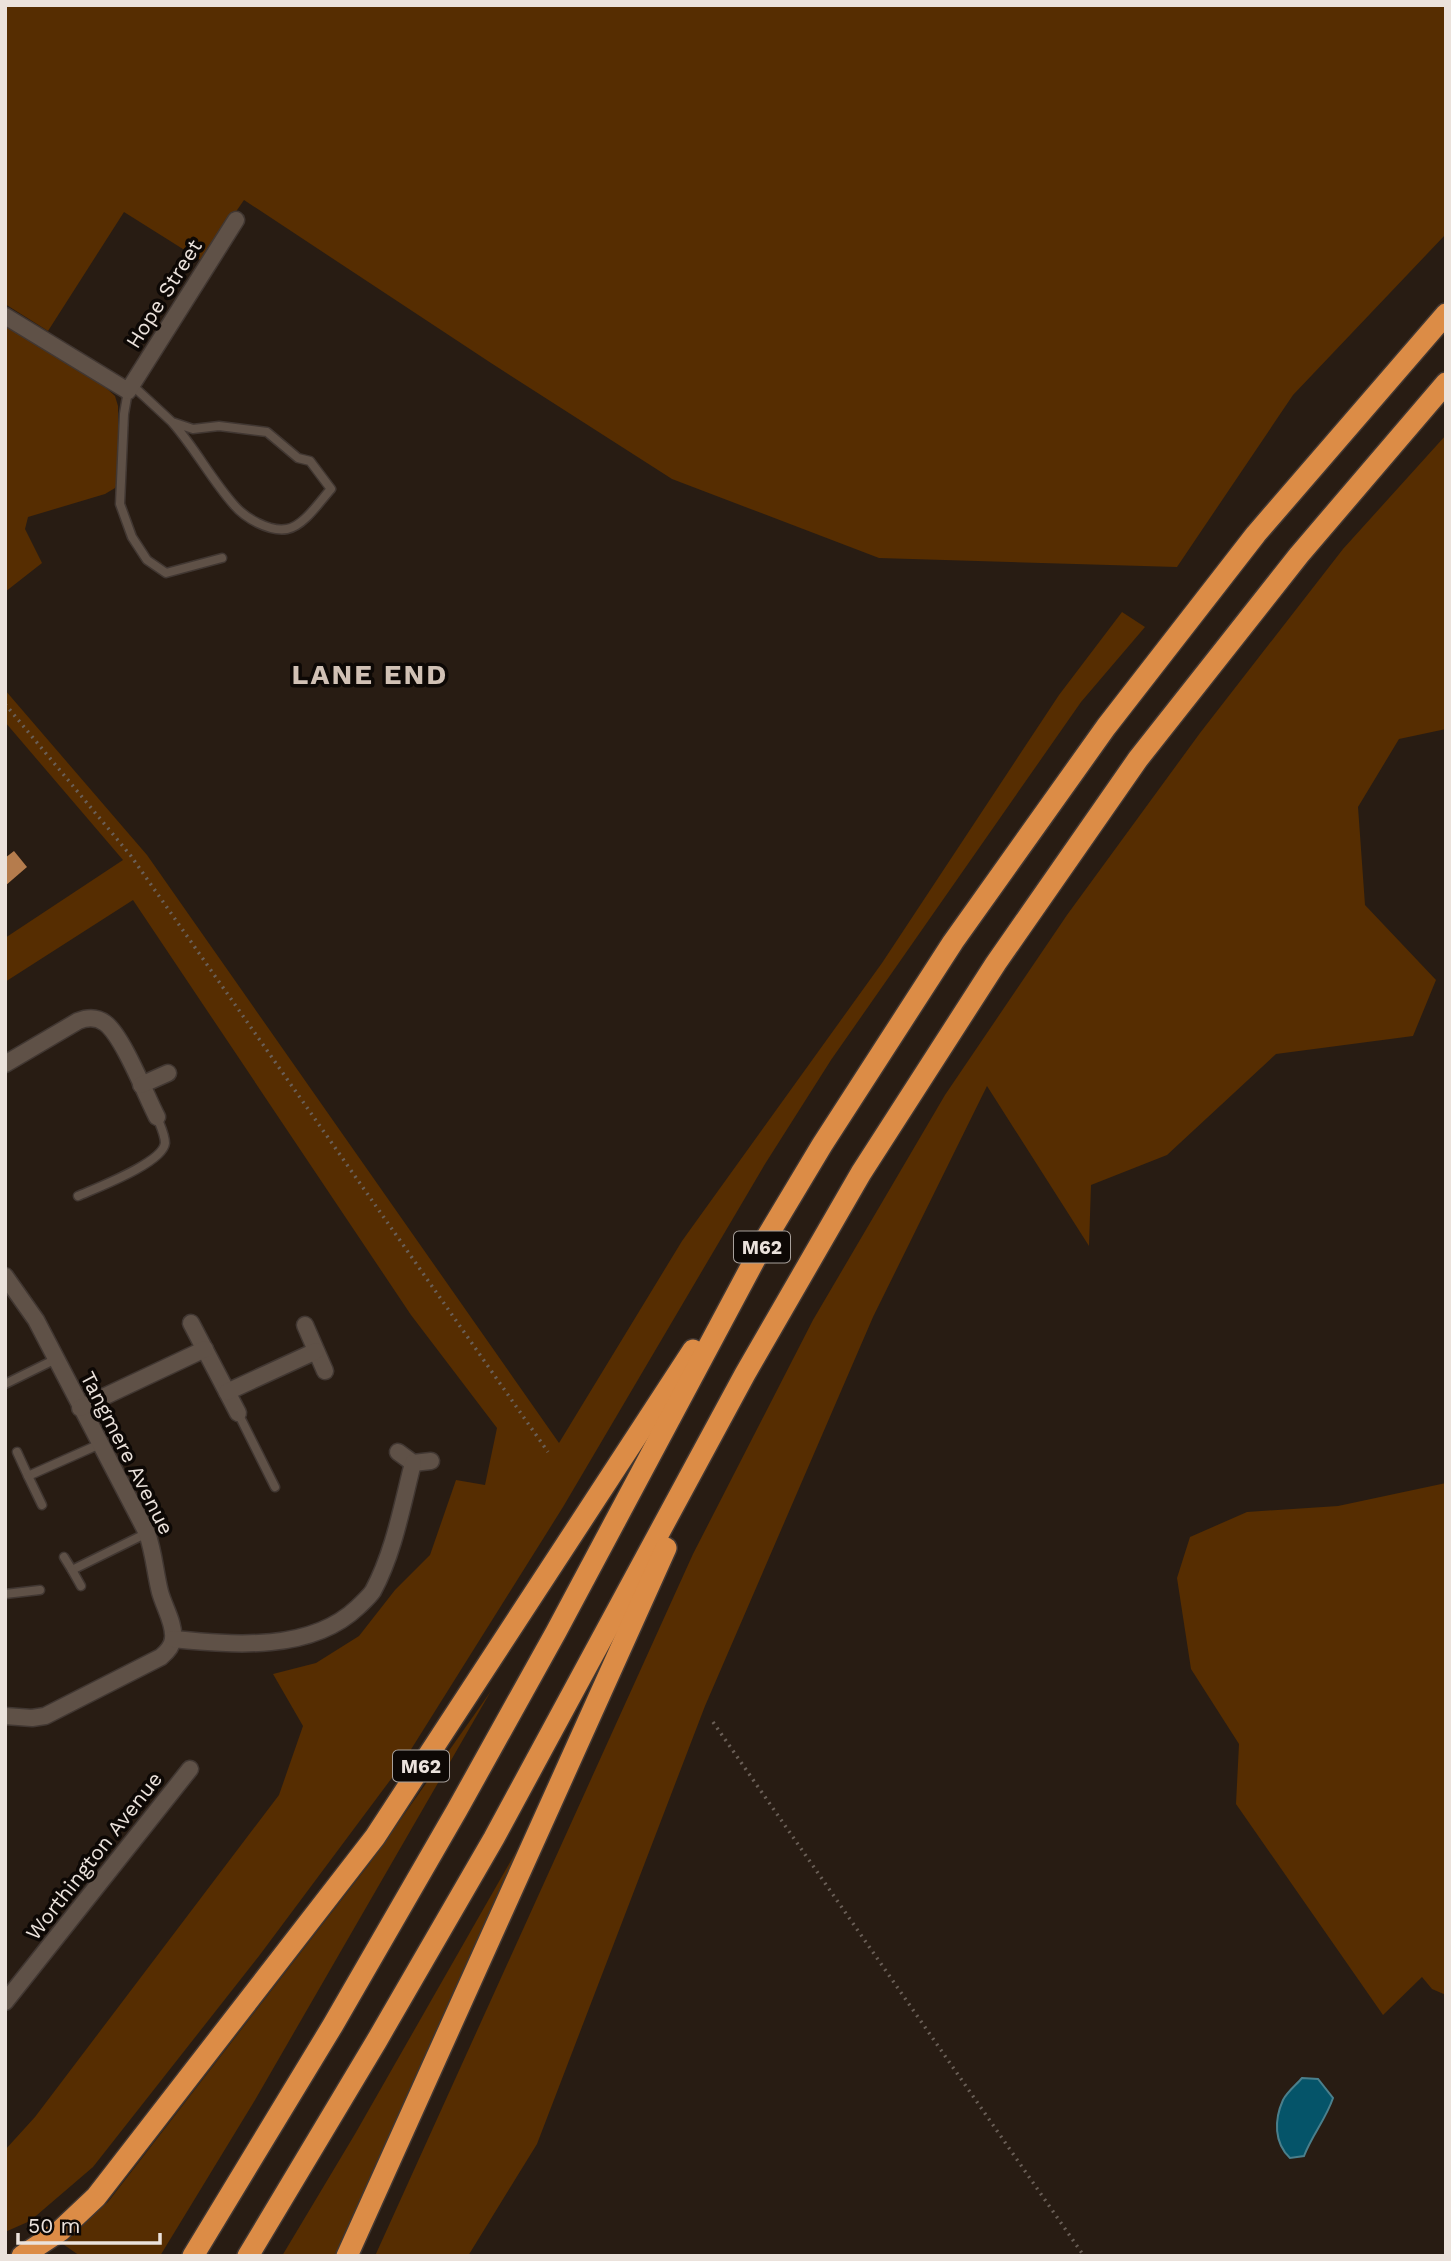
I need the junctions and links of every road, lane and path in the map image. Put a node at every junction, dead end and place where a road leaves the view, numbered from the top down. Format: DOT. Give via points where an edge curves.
graph roads {
  1 [pos="236,220"];
  2 [pos="1446,314"];
  3 [pos="5,316"];
  4 [pos="1446,383"];
  5 [pos="130,388"];
  6 [pos="172,422"];
  7 [pos="222,558"];
  8 [pos="5,704"];
  9 [pos="5,1064"];
  10 [pos="168,1073"];
  11 [pos="141,1085"];
  12 [pos="157,1117"];
  13 [pos="78,1196"];
  14 [pos="768,1235"];
  15 [pos="5,1276"];
  16 [pos="191,1323"];
  17 [pos="305,1325"];
  18 [pos="205,1349"];
  19 [pos="316,1351"];
  20 [pos="56,1359"];
  21 [pos="325,1371"];
  22 [pos="745,1374"];
  23 [pos="5,1384"];
  24 [pos="228,1392"];
  25 [pos="80,1408"];
  26 [pos="238,1413"];
  27 [pos="100,1444"];
  28 [pos="17,1452"];
  29 [pos="398,1452"];
  30 [pos="548,1452"];
  31 [pos="431,1461"];
  32 [pos="413,1463"];
  33 [pos="28,1476"];
  34 [pos="275,1487"];
  35 [pos="42,1505"];
  36 [pos="147,1533"];
  37 [pos="64,1557"];
  38 [pos="72,1570"];
  39 [pos="81,1586"];
  40 [pos="40,1590"];
  41 [pos="5,1594"];
  42 [pos="173,1639"];
  43 [pos="5,1716"];
  44 [pos="713,1722"];
  45 [pos="190,1769"];
  46 [pos="5,2002"];
  47 [pos="22,2256"];
  48 [pos="193,2256"];
  49 [pos="248,2256"];
  50 [pos="347,2256"];
  51 [pos="1084,2256"];
  1 -- 5 [label="street, Hope Street"];
  2 -- 14 [label="highway, M62" via="1256,534 1106,727 953,942"];
  3 -- 5 [label="street"];
  4 -- 22 [label="highway, M62" via="1299,555 1138,760 996,963 861,1173"];
  5 -- 6 [label="lane"];
  5 -- 7 [label="lane" via="124,414 120,504 132,537 147,560 166,573"];
  6 -- 6 [label="lane" via="193,429 219,426 267,432 298,458 310,461 331,489 300,522 288,529 269,527 235,507"];
  8 -- 30 [label="path" via="131,856"];
  9 -- 11 [label="street" via="91,1018 113,1031"];
  10 -- 11 [label="street"];
  11 -- 12 [label="street"];
  12 -- 13 [label="lane" via="165,1143 161,1153"];
  14 -- 47 [label="highway, M62" via="374,1837 96,2197 60,2231"];
  14 -- 48 [label="highway, M62" via="457,1810"];
  15 -- 20 [label="street, Tangmere Avenue"];
  16 -- 18 [label="street"];
  17 -- 19 [label="street"];
  18 -- 24 [label="street"];
  18 -- 25 [label="street"];
  19 -- 21 [label="street"];
  19 -- 24 [label="street"];
  20 -- 23 [label="lane"];
  20 -- 25 [label="street, Tangmere Avenue"];
  22 -- 49 [label="highway, M62" via="494,1838"];
  22 -- 50 [label="highway, M62"];
  24 -- 26 [label="street"];
  25 -- 27 [label="street, Tangmere Avenue"];
  26 -- 34 [label="lane"];
  27 -- 33 [label="lane"];
  27 -- 36 [label="street, Tangmere Avenue"];
  28 -- 33 [label="lane"];
  29 -- 32 [label="street"];
  31 -- 32 [label="street"];
  32 -- 42 [label="street" via="390,1552 371,1594 350,1614 326,1630 296,1639"];
  33 -- 35 [label="lane"];
  36 -- 38 [label="lane"];
  36 -- 42 [label="street, Tangmere Avenue"];
  37 -- 38 [label="lane"];
  38 -- 39 [label="lane"];
  40 -- 41 [label="lane"];
  42 -- 43 [label="street" via="161,1657 55,1712 32,1718"];
  44 -- 51 [label="path"];
  45 -- 46 [label="street, Worthington Avenue"];
}
